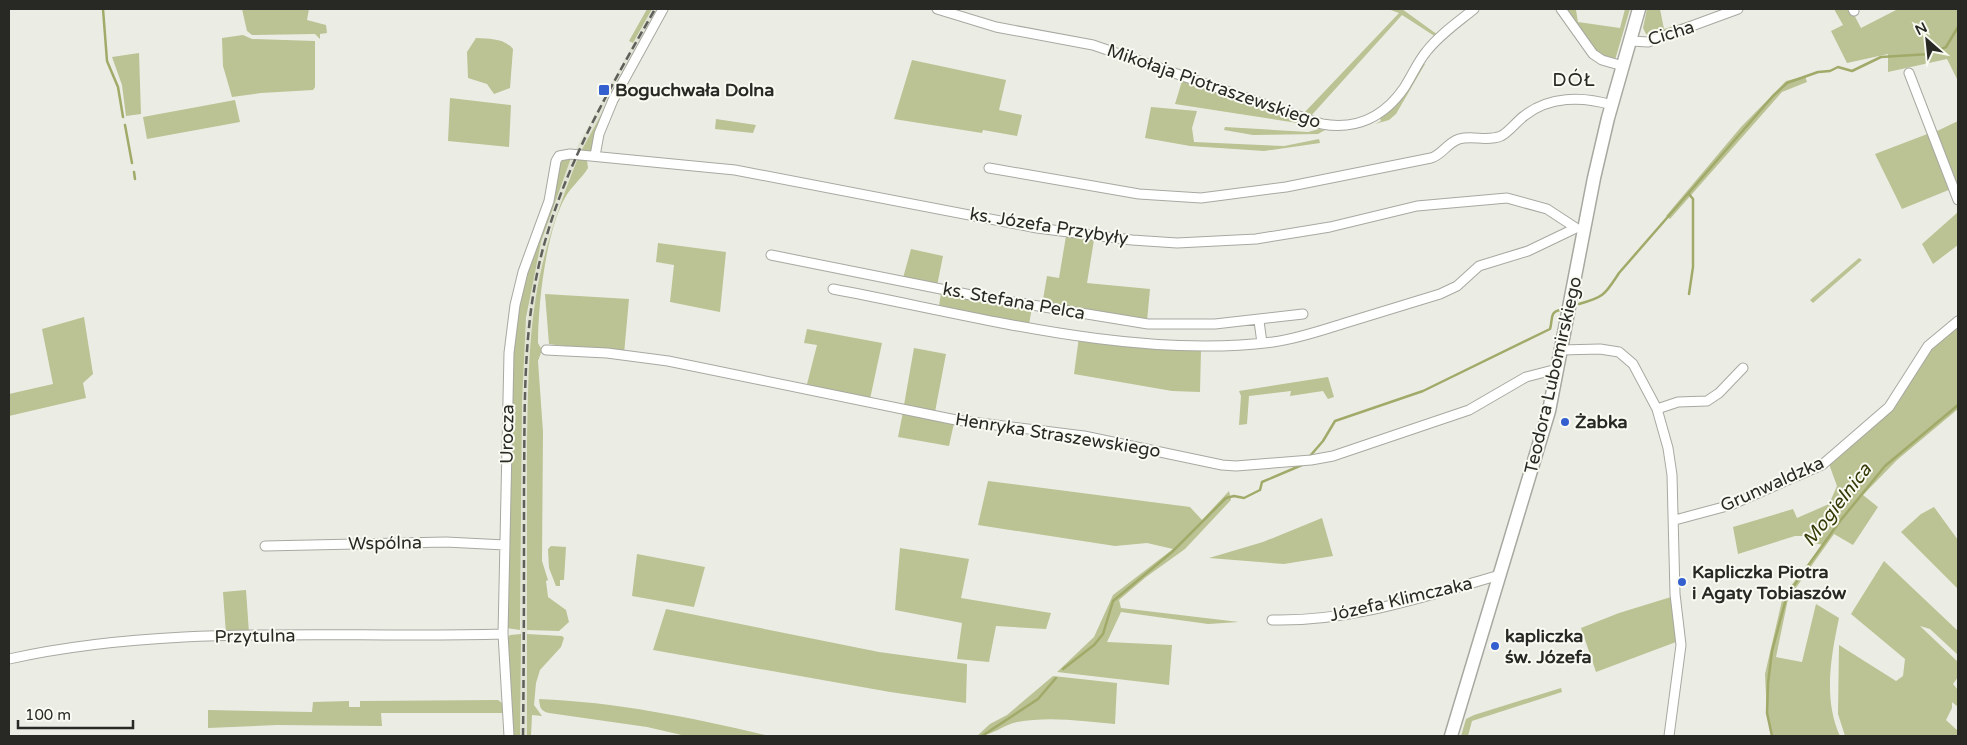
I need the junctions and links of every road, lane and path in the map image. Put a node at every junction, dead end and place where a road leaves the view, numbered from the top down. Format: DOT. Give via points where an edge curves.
graph roads {
  1 [pos="663,9"];
  2 [pos="937,9"];
  3 [pos="1474,9"];
  4 [pos="1561,9"];
  5 [pos="1639,9"];
  6 [pos="1738,9"];
  7 [pos="1631,41"];
  8 [pos="1623,66"];
  9 [pos="1909,73"];
  10 [pos="1612,105"];
  11 [pos="576,155"];
  12 [pos="595,156"];
  13 [pos="989,168"];
  14 [pos="1958,200"];
  15 [pos="1580,228"];
  16 [pos="771,255"];
  17 [pos="833,289"];
  18 [pos="1303,314"];
  19 [pos="1259,320"];
  20 [pos="1958,321"];
  21 [pos="1262,343"];
  22 [pos="546,350"];
  23 [pos="1562,350"];
  24 [pos="1743,368"];
  25 [pos="1558,369"];
  26 [pos="1657,409"];
  27 [pos="1675,520"];
  28 [pos="505,545"];
  29 [pos="265,546"];
  30 [pos="1500,576"];
  31 [pos="1272,620"];
  32 [pos="503,634"];
  33 [pos="9,659"];
  34 [pos="509,736"];
  35 [pos="1451,736"];
  36 [pos="1669,736"];
  1 -- 12 [label="street" via="613,100 599,134"];
  2 -- 3 [label="street, Mikołaja Piotraszewskiego" via="996,27 1093,45 1336,127 1367,121 1390,105 1426,52"];
  4 -- 8 [label="street" via="1593,54"];
  5 -- 7 [label="highway, Teodora Lubomirskiego"];
  6 -- 7 [label="street, Cicha" via="1648,42"];
  7 -- 8 [label="highway, Teodora Lubomirskiego"];
  8 -- 10 [label="highway, Teodora Lubomirskiego"];
  9 -- 14 [label="street"];
  10 -- 13 [label="street" via="1588,98 1560,100 1531,110 1501,136 1456,140 1431,158 1286,187 1201,198 1139,194"];
  10 -- 15 [label="highway, Teodora Lubomirskiego"];
  11 -- 12 [label="street, ks. Józefa Przybyły"];
  11 -- 28 [label="street, Urocza" via="564,154 556,160 549,201 526,263 515,305 509,353"];
  12 -- 15 [label="street, ks. Józefa Przybyły" via="735,170 1037,228 1132,240 1256,239 1338,225 1417,206 1507,198 1547,209"];
  15 -- 21 [label="street, ks. Stefana Pelca" via="1528,252 1479,266 1457,286 1440,294 1315,332"];
  15 -- 23 [label="highway, Teodora Lubomirskiego"];
  16 -- 19 [label="street, ks. Stefana Pelca" via="971,295 1148,324"];
  17 -- 21 [label="street, ks. Stefana Pelca" via="1100,338 1194,347"];
  18 -- 19 [label="street, ks. Stefana Pelca"];
  19 -- 21 [label="street"];
  20 -- 27 [label="street, Grunwaldzka" via="1928,346 1889,407 1822,465 1731,505"];
  22 -- 25 [label="street, Henryka Straszewskiego" via="668,361 956,420 1084,436 1236,466 1333,456 1469,410 1526,377"];
  23 -- 25 [label="highway, Teodora Lubomirskiego"];
  23 -- 26 [label="street" via="1605,349 1619,352 1633,364"];
  24 -- 26 [label="street" via="1707,401 1678,402"];
  25 -- 30 [label="highway, Teodora Lubomirskiego" via="1537,454"];
  26 -- 27 [label="street" via="1668,448"];
  27 -- 36 [label="street" via="1675,594 1681,645"];
  28 -- 29 [label="street, Wspólna" via="446,542"];
  28 -- 32 [label="street, Urocza"];
  30 -- 31 [label="street, Józefa Klimczaka" via="1375,609 1316,619"];
  30 -- 35 [label="highway, Teodora Lubomirskiego"];
  32 -- 33 [label="street, Przytulna" via="198,637 100,644"];
  32 -- 34 [label="street, Urocza"];
}
